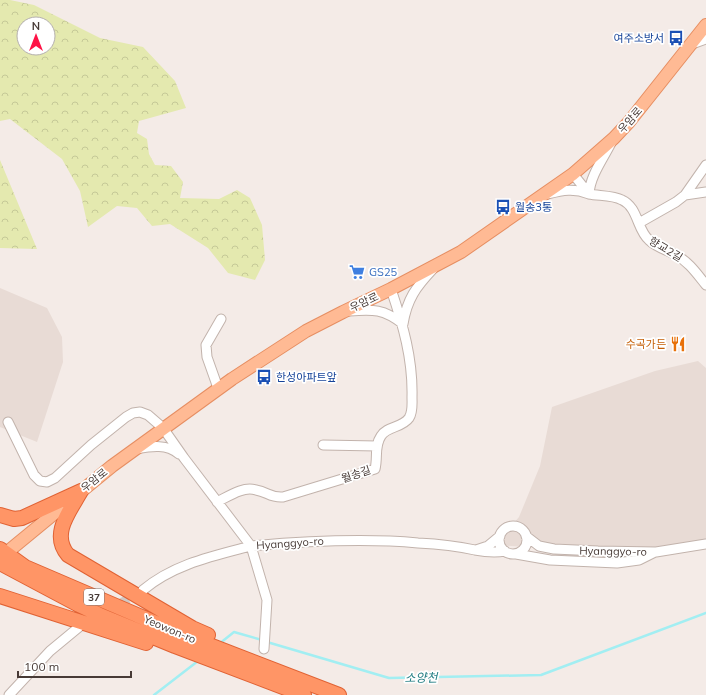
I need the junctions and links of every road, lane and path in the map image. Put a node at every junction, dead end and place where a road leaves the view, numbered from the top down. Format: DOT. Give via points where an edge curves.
graph roads {
  1 [pos="706,25"];
  2 [pos="706,39"];
  3 [pos="689,46"];
  4 [pos="614,138"];
  5 [pos="706,165"];
  6 [pos="573,174"];
  7 [pos="706,192"];
  8 [pos="589,194"];
  9 [pos="685,195"];
  10 [pos="544,196"];
  11 [pos="639,223"];
  12 [pos="433,268"];
  13 [pos="706,285"];
  14 [pos="391,289"];
  15 [pos="343,312"];
  16 [pos="221,318"];
  17 [pos="403,324"];
  18 [pos="218,388"];
  19 [pos="8,422"];
  20 [pos="163,428"];
  21 [pos="323,444"];
  22 [pos="377,446"];
  23 [pos="134,449"];
  24 [pos="184,458"];
  25 [pos="81,491"];
  26 [pos="217,502"];
  27 [pos="0,515"];
  28 [pos="500,536"];
  29 [pos="526,536"];
  30 [pos="706,544"];
  31 [pos="251,546"];
  32 [pos="476,550"];
  33 [pos="505,551"];
  34 [pos="656,552"];
  35 [pos="516,554"];
  36 [pos="1,556"];
  37 [pos="143,590"];
  38 [pos="0,596"];
  39 [pos="79,627"];
  40 [pos="189,632"];
  41 [pos="173,649"];
  42 [pos="264,649"];
  43 [pos="253,669"];
  44 [pos="8,695"];
  45 [pos="304,695"];
  46 [pos="339,695"];
  1 -- 3 [label="main road, 우암로"];
  2 -- 3 [label="street"];
  3 -- 4 [label="main road, 우암로"];
  4 -- 6 [label="main road, 우암로"];
  4 -- 8 [label="street" via="593,177"];
  5 -- 9 [label="street"];
  6 -- 8 [label="street"];
  6 -- 10 [label="main road, 우암로"];
  7 -- 9 [label="street"];
  8 -- 10 [label="street, 향교2길" via="573,189"];
  8 -- 11 [label="street, 향교2길" via="622,200 628,204"];
  9 -- 11 [label="street"];
  10 -- 12 [label="main road, 우암로"];
  11 -- 13 [label="street, 향교2길" via="649,241 686,261"];
  12 -- 14 [label="main road, 우암로"];
  12 -- 17 [label="street" via="409,299"];
  14 -- 15 [label="main road, 우암로"];
  14 -- 17 [label="street"];
  15 -- 17 [label="street" via="378,311 392,315"];
  15 -- 18 [label="main road, 우암로" via="306,331"];
  16 -- 18 [label="street" via="206,345 207,357"];
  17 -- 22 [label="street" via="413,378 412,409 410,418 404,424 385,432"];
  18 -- 20 [label="main road, 우암로"];
  19 -- 20 [label="street, Hyanggyo-ro" via="34,475 40,481 47,482 133,413 148,415"];
  20 -- 23 [label="main road, 우암로"];
  20 -- 24 [label="street, Hyanggyo-ro"];
  21 -- 22 [label="street"];
  22 -- 26 [label="street, 월송길" via="375,468 283,497 275,498 256,489 238,491"];
  23 -- 24 [label="street" via="164,447 174,450"];
  23 -- 25 [label="main road, 우암로"];
  24 -- 26 [label="street, Hyanggyo-ro"];
  25 -- 27 [label="highway" via="22,518"];
  25 -- 36 [label="main road, 우암로"];
  25 -- 40 [label="highway" via="62,525 60,538 64,551"];
  26 -- 31 [label="street, Hyanggyo-ro"];
  28 -- 29 [label="street" via="503,531 513,526 523,531"];
  28 -- 32 [label="street" via="488,546"];
  28 -- 33 [label="street"];
  29 -- 34 [label="street, Hyanggyo-ro" via="539,546 554,549"];
  29 -- 35 [label="street" via="525,547"];
  30 -- 34 [label="street, Hyanggyo-ro"];
  31 -- 32 [label="street, Hyanggyo-ro" via="309,541 378,541"];
  31 -- 37 [label="street" via="183,566 166,573"];
  31 -- 42 [label="street" via="267,600"];
  32 -- 33 [label="street, Hyanggyo-ro" via="488,553"];
  33 -- 35 [label="street"];
  34 -- 35 [label="street, Hyanggyo-ro" via="639,560 617,563 550,560"];
  36 -- 40 [label="highway, Yeowon-ro / 37"];
  36 -- 41 [label="highway, Yeowon-ro / 37" via="79,606"];
  38 -- 41 [label="highway"];
  39 -- 44 [label="street" via="50,651"];
  40 -- 43 [label="highway, Yeowon-ro / 37"];
  41 -- 43 [label="highway" via="228,671"];
  43 -- 45 [label="highway, Yeowon-ro / 37"];
  43 -- 46 [label="highway, Yeowon-ro / 37"];
}
